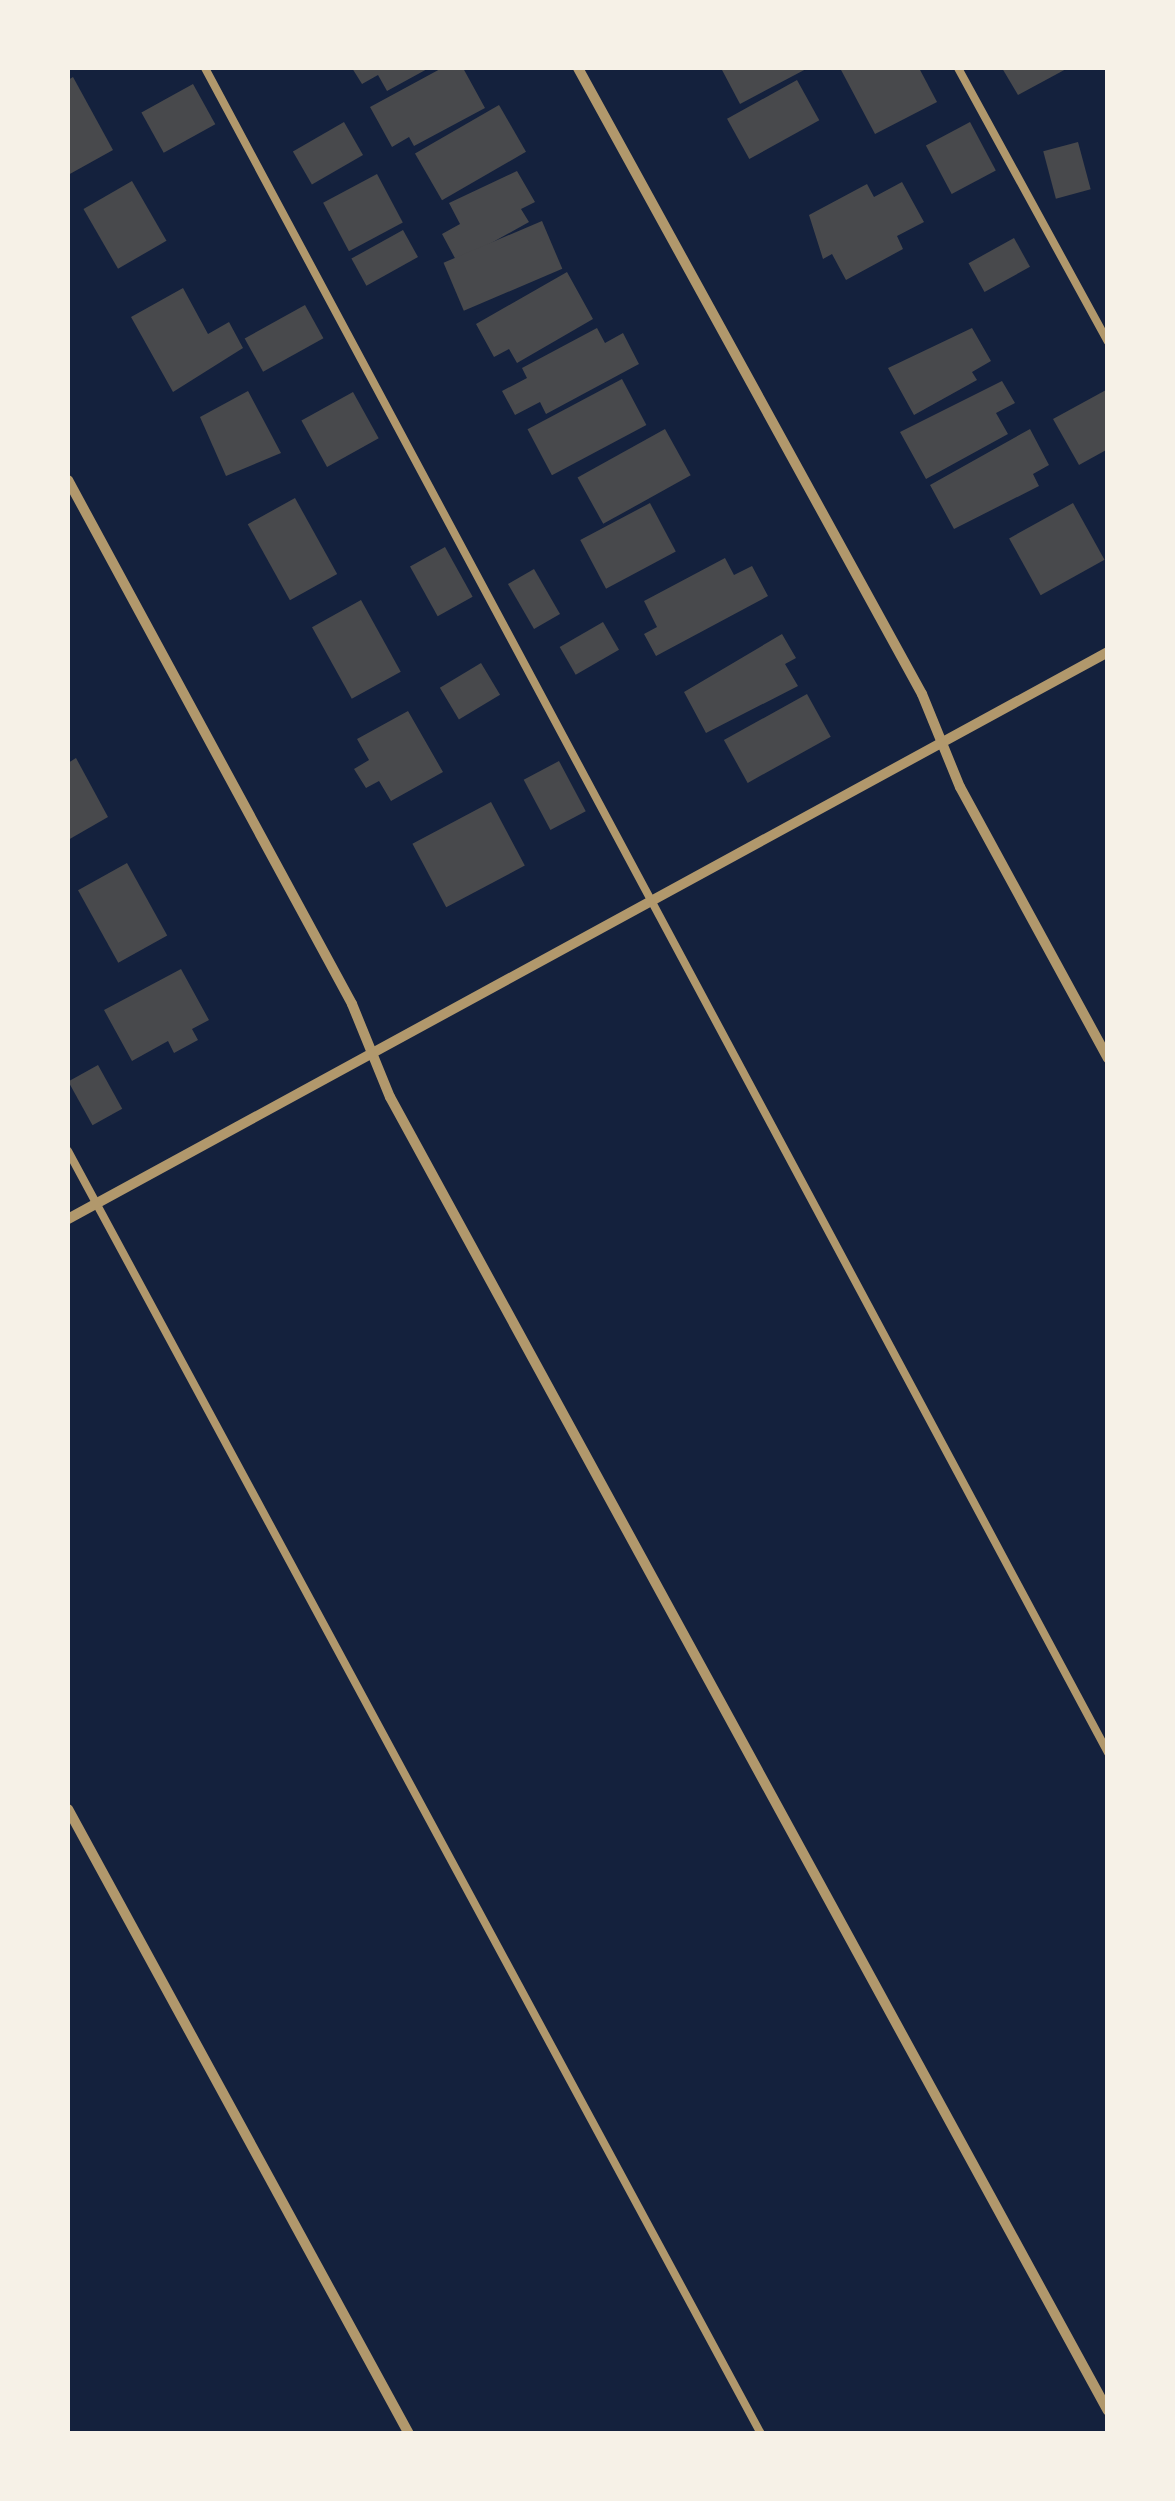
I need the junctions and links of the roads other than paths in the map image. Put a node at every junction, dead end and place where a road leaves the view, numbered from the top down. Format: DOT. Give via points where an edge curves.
graph roads {
  1 [pos="205,68"];
  2 [pos="578,68"];
  3 [pos="958,68"];
  4 [pos="1108,342"];
  5 [pos="68,480"];
  6 [pos="1108,652"];
  7 [pos="944,741"];
  8 [pos="647,903"];
  9 [pos="375,1051"];
  10 [pos="1108,1058"];
  11 [pos="68,1151"];
  12 [pos="96,1203"];
  13 [pos="68,1218"];
  14 [pos="1108,1753"];
  15 [pos="68,1809"];
  16 [pos="1108,2411"];
  17 [pos="408,2434"];
  18 [pos="761,2434"];
  1 -- 8 [label="lane" via="628,853"];
  2 -- 7 [label="street"];
  3 -- 4 [label="lane"];
  5 -- 9 [label="street"];
  6 -- 7 [label="street"];
  7 -- 8 [label="street"];
  7 -- 10 [label="street" via="960,787"];
  8 -- 9 [label="street"];
  8 -- 14 [label="lane"];
  9 -- 12 [label="street"];
  9 -- 16 [label="street" via="390,1098"];
  11 -- 12 [label="lane"];
  12 -- 13 [label="street"];
  12 -- 18 [label="lane"];
  15 -- 17 [label="street"];
}
